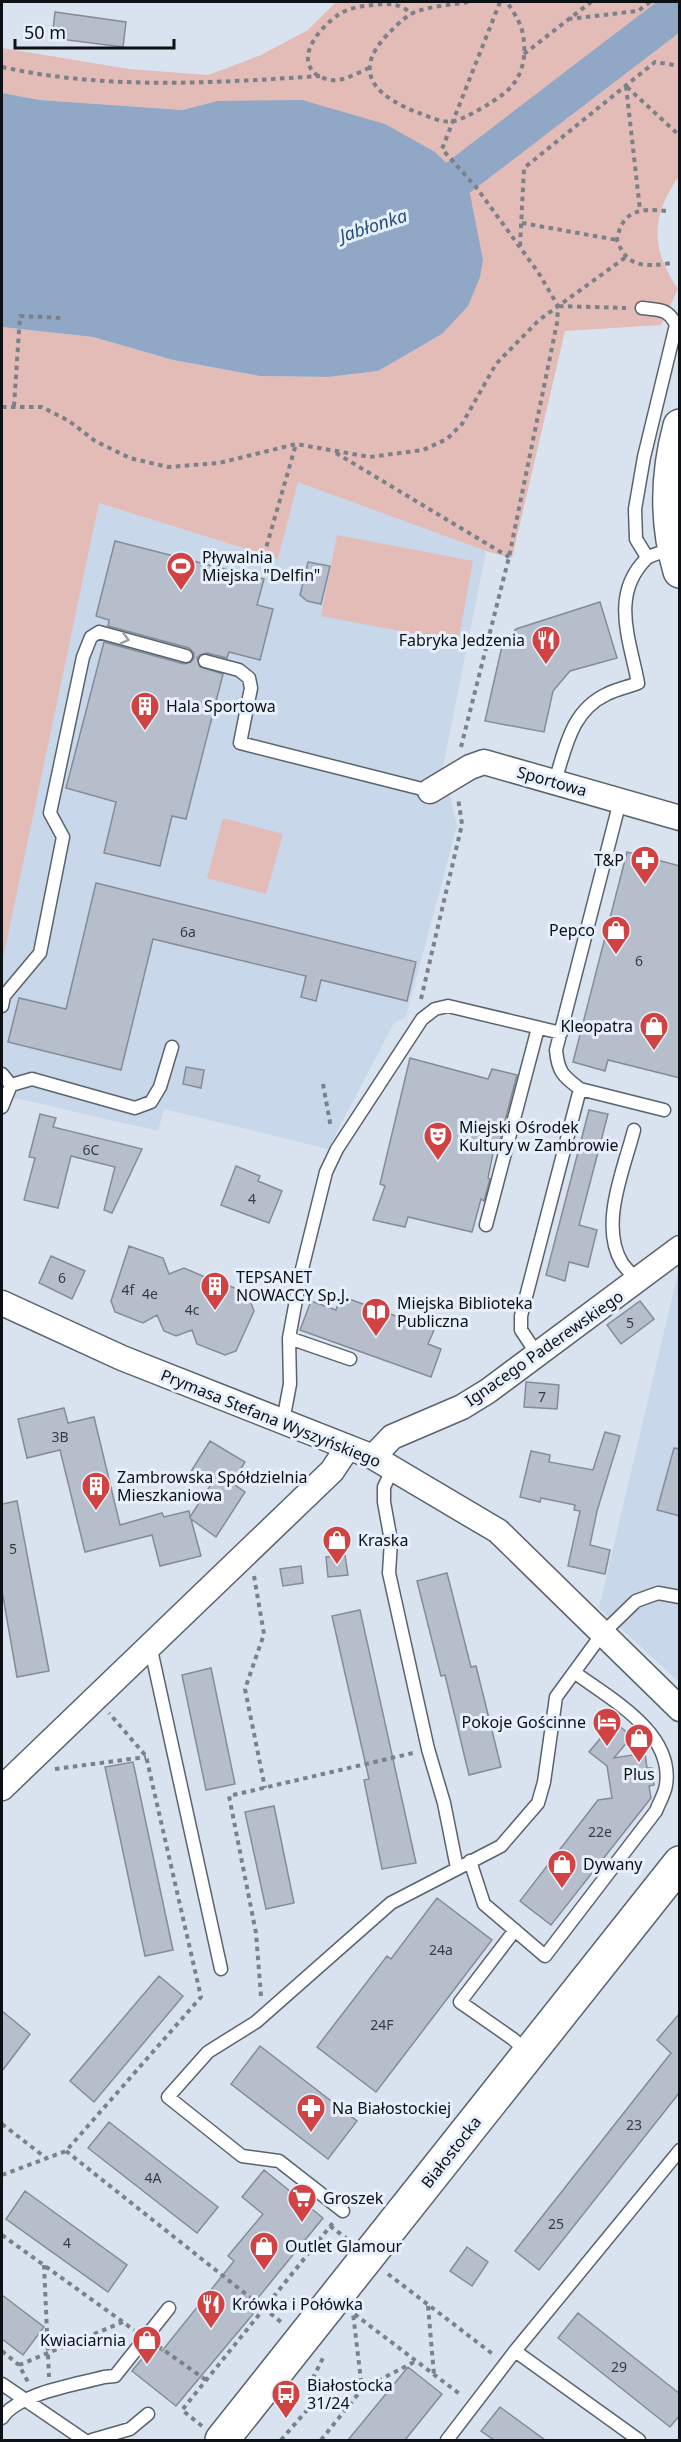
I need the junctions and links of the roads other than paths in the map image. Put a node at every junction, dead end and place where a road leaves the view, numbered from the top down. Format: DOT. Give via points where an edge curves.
graph roads {
  1 [pos="642,308"];
  2 [pos="680,426"];
  3 [pos="666,559"];
  4 [pos="186,656"];
  5 [pos="205,661"];
  6 [pos="555,781"];
  7 [pos="430,791"];
  8 [pos="620,801"];
  9 [pos="680,818"];
  10 [pos="2,1006"];
  11 [pos="538,1028"];
  12 [pos="561,1033"];
  13 [pos="172,1047"];
  14 [pos="2,1074"];
  15 [pos="12,1084"];
  16 [pos="580,1089"];
  17 [pos="2,1107"];
  18 [pos="664,1110"];
  19 [pos="634,1130"];
  20 [pos="486,1225"];
  21 [pos="680,1248"];
  22 [pos="638,1281"];
  23 [pos="2,1303"];
  24 [pos="289,1338"];
  25 [pos="537,1354"];
  26 [pos="350,1359"];
  27 [pos="283,1420"];
  28 [pos="348,1447"];
  29 [pos="383,1463"];
  30 [pos="680,1597"];
  31 [pos="602,1634"];
  32 [pos="150,1645"];
  33 [pos="574,1672"];
  34 [pos="680,1709"];
  35 [pos="2,1788"];
  36 [pos="470,1861"];
  37 [pos="680,1863"];
  38 [pos="457,1868"];
  39 [pos="515,1930"];
  40 [pos="221,1969"];
  41 [pos="528,2053"];
  42 [pos="680,2151"];
  43 [pos="343,2211"];
  44 [pos="169,2308"];
  45 [pos="515,2351"];
  46 [pos="2,2384"];
  47 [pos="29,2398"];
  48 [pos="148,2414"];
  49 [pos="2,2418"];
  50 [pos="214,2435"];
  51 [pos="84,2440"];
  52 [pos="92,2440"];
  53 [pos="447,2440"];
  54 [pos="639,2440"];
  1 -- 3 [label="lane" via="662,310 671,315 676,325 635,509 636,539"];
  2 -- 3 [label="main road" via="669,482"];
  3 -- 6 [label="lane" via="626,590 623,609 638,683 606,694 588,707 572,726"];
  10 -- 4 [label="lane, one-way" via="4,996 40,953 63,837 50,813 83,657 91,637 99,632"];
  5 -- 7 [label="lane" via="239,670 249,678 251,688 240,743"];
  6 -- 7 [label="street, Sportowa" via="484,762"];
  6 -- 8 [label="street, Sportowa"];
  8 -- 9 [label="street, Sportowa"];
  8 -- 12 [label="lane"];
  11 -- 12 [label="lane"];
  11 -- 20 [label="lane"];
  11 -- 24 [label="lane" via="448,1006 435,1009 422,1019 337,1149 327,1172"];
  12 -- 16 [label="lane" via="557,1067"];
  13 -- 15 [label="lane" via="160,1087 151,1102 135,1108 32,1079"];
  14 -- 15 [label="lane"];
  15 -- 17 [label="lane"];
  16 -- 18 [label="lane"];
  16 -- 25 [label="lane" via="521,1316 521,1330"];
  19 -- 22 [label="lane" via="612,1219 622,1263"];
  21 -- 22 [label="street, Ignacego Paderewskiego"];
  22 -- 25 [label="street, Ignacego Paderewskiego"];
  23 -- 27 [label="street, Prymasa Stefana Wyszyńskiego" via="122,1358"];
  24 -- 26 [label="lane"];
  24 -- 27 [label="lane" via="290,1384"];
  25 -- 29 [label="street, Ignacego Paderewskiego" via="462,1407 392,1437"];
  27 -- 28 [label="street, Prymasa Stefana Wyszyńskiego"];
  28 -- 29 [label="street, Prymasa Stefana Wyszyńskiego"];
  28 -- 32 [label="street" via="332,1471"];
  29 -- 31 [label="street, Prymasa Stefana Wyszyńskiego" via="498,1530"];
  29 -- 38 [label="lane" via="391,1541 389,1573"];
  30 -- 31 [label="lane" via="658,1593 636,1601"];
  31 -- 33 [label="lane"];
  31 -- 34 [label="street, Prymasa Stefana Wyszyńskiego"];
  32 -- 35 [label="street"];
  32 -- 40 [label="lane"];
  33 -- 36 [label="lane" via="556,1697 538,1803 501,1846"];
  33 -- 39 [label="lane" via="639,1720 664,1758 666,1785 656,1811 545,1956"];
  36 -- 38 [label="lane"];
  36 -- 39 [label="lane" via="484,1904"];
  37 -- 41 [label="main road, Białostocka"];
  38 -- 43 [label="lane" via="391,1903 263,2016 208,2052 168,2097 242,2156 279,2161"];
  39 -- 41 [label="lane" via="460,2001"];
  41 -- 50 [label="main road, Białostocka"];
  42 -- 45 [label="lane"];
  44 -- 47 [label="lane" via="115,2376"];
  45 -- 53 [label="lane"];
  45 -- 54 [label="lane"];
  46 -- 47 [label="lane"];
  47 -- 49 [label="lane" via="7,2409"];
  47 -- 51 [label="lane"];
  48 -- 52 [label="lane" via="130,2429"];
}
